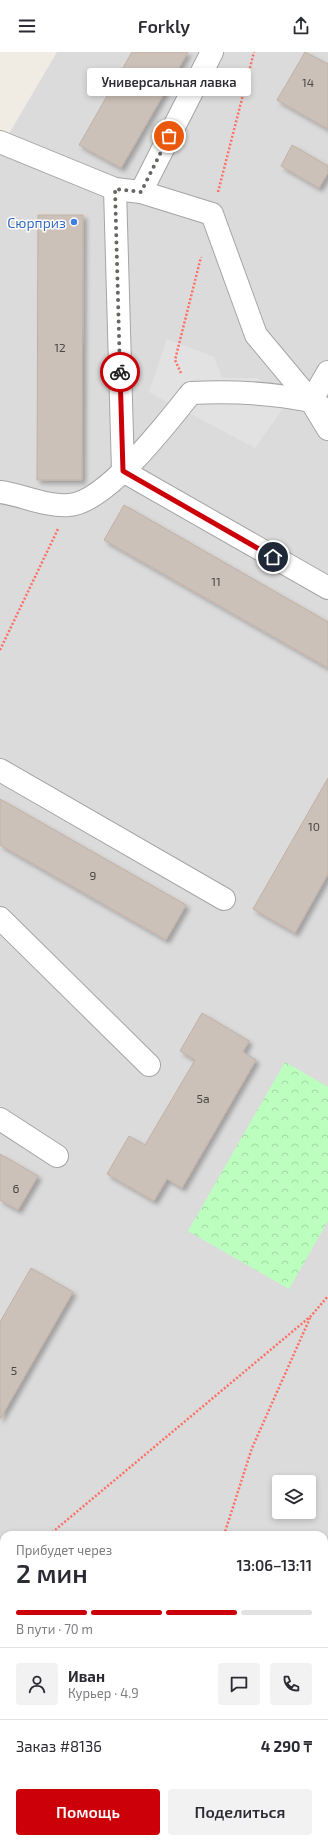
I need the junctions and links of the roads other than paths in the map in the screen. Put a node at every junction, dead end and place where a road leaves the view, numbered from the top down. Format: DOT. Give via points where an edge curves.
graph roads {
  1 [pos="212,52"];
  2 [pos="0,142"];
  3 [pos="115,189"];
  4 [pos="141,192"];
  5 [pos="328,372"];
  6 [pos="320,406"];
  7 [pos="328,429"];
  8 [pos="123,471"];
  9 [pos="0,492"];
  10 [pos="328,588"];
  11 [pos="0,770"];
  12 [pos="224,899"];
  13 [pos="0,918"];
  14 [pos="149,1065"];
  15 [pos="0,1119"];
  16 [pos="57,1156"];
  1 -- 4 [label="street"];
  2 -- 3 [label="street"];
  3 -- 4 [label="street"];
  3 -- 8 [label="street"];
  4 -- 6 [label="street" via="212,214 256,335"];
  5 -- 6 [label="street"];
  6 -- 7 [label="street"];
  6 -- 8 [label="street" via="285,396 191,393 163,429"];
  8 -- 9 [label="street" via="92,498 69,506"];
  8 -- 10 [label="street"];
  11 -- 12 [label="street"];
  13 -- 14 [label="street"];
  15 -- 16 [label="street"];
}
